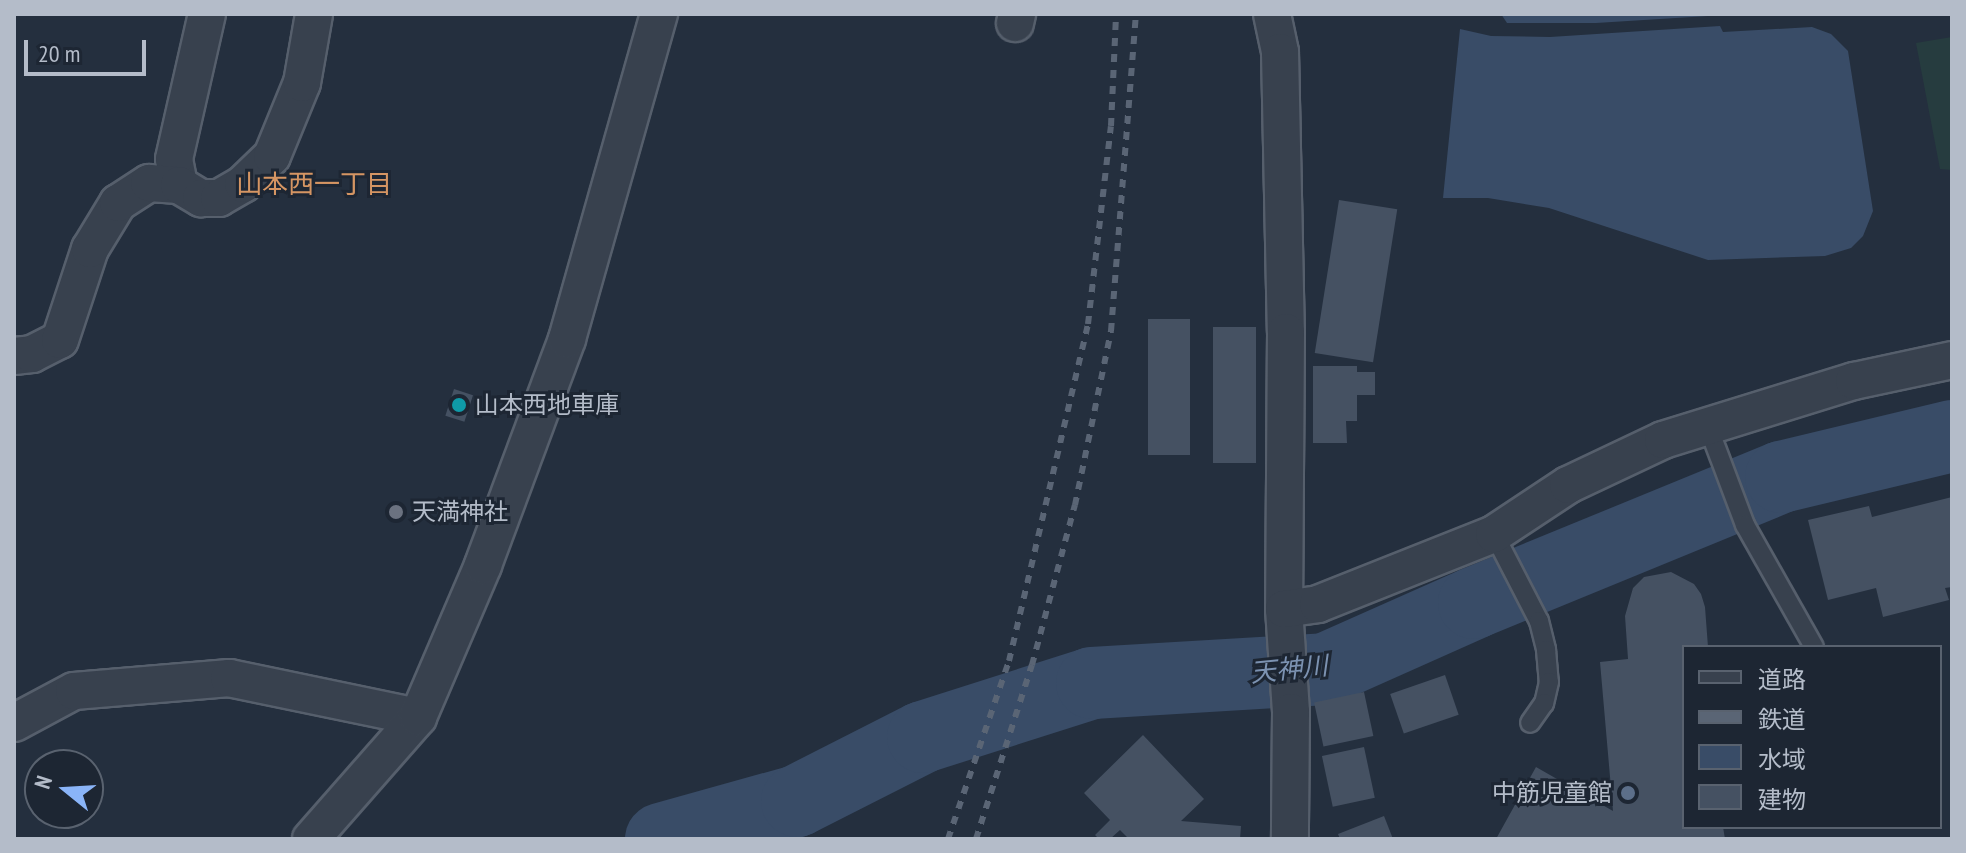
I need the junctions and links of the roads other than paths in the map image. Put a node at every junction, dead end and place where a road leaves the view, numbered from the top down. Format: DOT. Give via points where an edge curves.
graph roads {
  1 [pos="207,14"];
  2 [pos="314,14"];
  3 [pos="659,14"];
  4 [pos="1272,14"];
  5 [pos="179,185"];
  6 [pos="14,356"];
  7 [pos="1952,360"];
  8 [pos="1714,443"];
  9 [pos="1500,547"];
  10 [pos="1285,623"];
  11 [pos="1813,645"];
  12 [pos="418,717"];
  13 [pos="14,723"];
  14 [pos="1530,723"];
  15 [pos="311,839"];
  16 [pos="1290,839"];
  1 -- 5 [label="street" via="174,159"];
  2 -- 5 [label="street" via="302,83 272,156 219,198 201,198"];
  3 -- 12 [label="street" via="567,339 483,565"];
  4 -- 10 [label="street" via="1280,52 1286,332"];
  5 -- 6 [label="street" via="149,183 118,203 90,249 60,340 32,354"];
  7 -- 8 [label="street" via="1854,381"];
  8 -- 9 [label="street" via="1663,440 1568,485"];
  8 -- 11 [label="lane" via="1745,525"];
  9 -- 10 [label="street" via="1318,604"];
  9 -- 14 [label="lane" via="1539,621 1549,682 1544,703"];
  10 -- 16 [label="street"];
  12 -- 13 [label="street" via="229,678 74,691"];
  12 -- 15 [label="street"];
}
